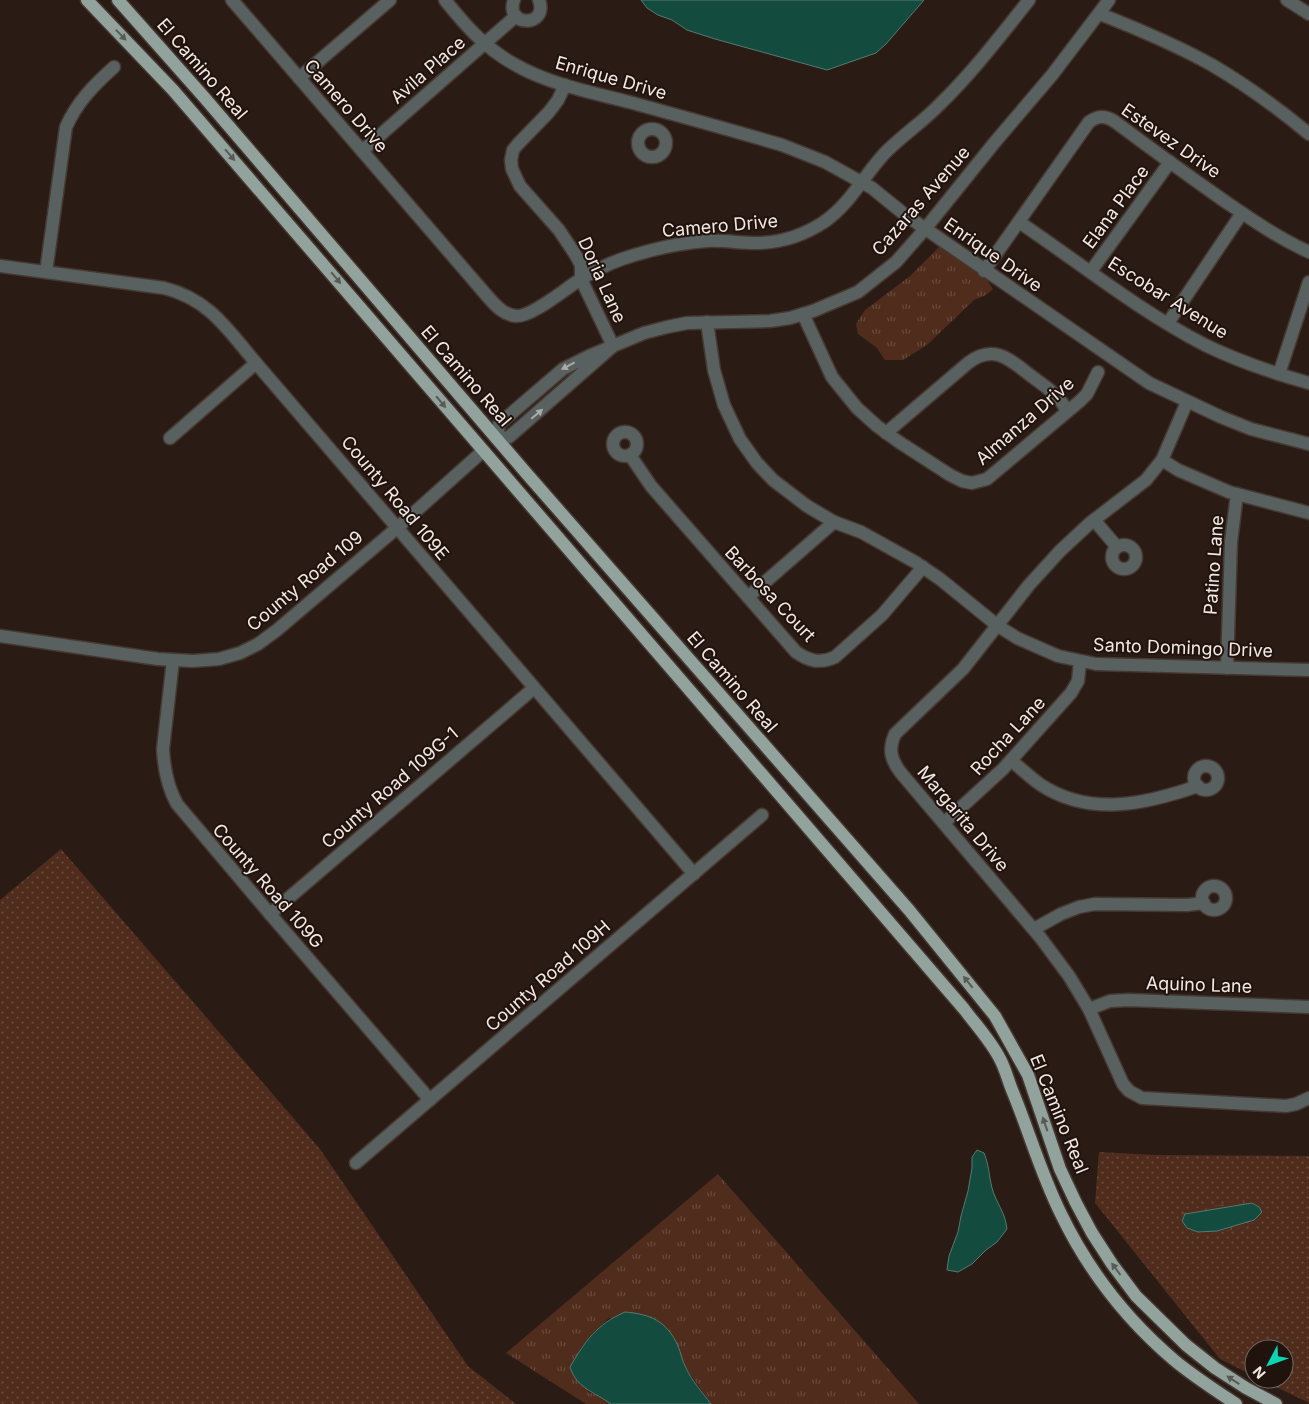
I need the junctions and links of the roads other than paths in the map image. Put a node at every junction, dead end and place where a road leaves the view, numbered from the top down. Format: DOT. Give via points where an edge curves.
graph roads {
  1 [pos="87,0"];
  2 [pos="118,0"];
  3 [pos="390,0"];
  4 [pos="445,0"];
  5 [pos="514,0"];
  6 [pos="539,0"];
  7 [pos="1028,0"];
  8 [pos="1109,0"];
  9 [pos="1287,0"];
  10 [pos="237,2"];
  11 [pos="1100,14"];
  12 [pos="1309,14"];
  13 [pos="516,16"];
  14 [pos="485,44"];
  15 [pos="114,67"];
  16 [pos="299,78"];
  17 [pos="565,85"];
  18 [pos="660,110"];
  19 [pos="656,129"];
  20 [pos="1309,134"];
  21 [pos="362,151"];
  22 [pos="1170,162"];
  23 [pos="863,182"];
  24 [pos="1242,213"];
  25 [pos="1020,222"];
  26 [pos="925,229"];
  27 [pos="1309,252"];
  28 [pos="0,266"];
  29 [pos="984,271"];
  30 [pos="46,272"];
  31 [pos="1091,272"];
  32 [pos="581,279"];
  33 [pos="1309,282"];
  34 [pos="803,314"];
  35 [pos="707,322"];
  36 [pos="1168,323"];
  37 [pos="613,346"];
  38 [pos="256,363"];
  39 [pos="1098,372"];
  40 [pos="1279,374"];
  41 [pos="1309,383"];
  42 [pos="1187,402"];
  43 [pos="1067,411"];
  44 [pos="886,433"];
  45 [pos="170,438"];
  46 [pos="497,439"];
  47 [pos="1309,444"];
  48 [pos="483,451"];
  49 [pos="630,455"];
  50 [pos="1162,460"];
  51 [pos="1238,494"];
  52 [pos="1309,513"];
  53 [pos="1094,520"];
  54 [pos="834,522"];
  55 [pos="397,528"];
  56 [pos="1117,547"];
  57 [pos="923,567"];
  58 [pos="748,597"];
  59 [pos="998,626"];
  60 [pos="0,636"];
  61 [pos="173,660"];
  62 [pos="1080,662"];
  63 [pos="1227,668"];
  64 [pos="1309,670"];
  65 [pos="534,688"];
  66 [pos="1011,760"];
  67 [pos="1198,786"];
  68 [pos="762,815"];
  69 [pos="944,824"];
  70 [pos="694,874"];
  71 [pos="1204,903"];
  72 [pos="270,914"];
  73 [pos="1034,930"];
  74 [pos="1309,1007"];
  75 [pos="1089,1010"];
  76 [pos="1309,1098"];
  77 [pos="430,1100"];
  78 [pos="356,1163"];
  79 [pos="1215,1368"];
  80 [pos="1204,1382"];
  81 [pos="1236,1404"];
  82 [pos="1276,1404"];
  1 -- 48 [label="main road, El Camino Real, one-way" via="173,90"];
  2 -- 46 [label="main road, El Camino Real"];
  3 -- 16 [label="street"];
  4 -- 14 [label="street, Enrique Drive"];
  5 -- 13 [label="street" via="512,7"];
  6 -- 13 [label="street" via="541,10 536,18 528,21"];
  7 -- 23 [label="street, Camero Drive" via="960,83 885,153"];
  8 -- 11 [label="street, Cazaras Avenue"];
  9 -- 12 [label="street"];
  10 -- 16 [label="street, Camero Drive"];
  11 -- 20 [label="street" via="1211,65"];
  11 -- 26 [label="street, Cazaras Avenue"];
  13 -- 14 [label="street, Avila Place"];
  14 -- 17 [label="street, Enrique Drive" via="528,72"];
  14 -- 21 [label="street, Avila Place"];
  15 -- 30 [label="street" via="83,97 66,127"];
  16 -- 21 [label="street, Camero Drive"];
  17 -- 18 [label="street, Enrique Drive"];
  17 -- 32 [label="street, Doria Lane" via="549,112 513,150 511,160 520,186 572,248 580,265"];
  18 -- 19 [label="street"];
  18 -- 23 [label="street, Enrique Drive" via="782,145"];
  21 -- 32 [label="street, Camero Drive" via="498,308 515,316 529,313"];
  22 -- 24 [label="street, Estevez Drive"];
  22 -- 25 [label="street, Estevez Drive" via="1114,121 1100,116 1094,118"];
  22 -- 31 [label="street, Elana Place"];
  23 -- 26 [label="street, Enrique Drive"];
  23 -- 32 [label="street, Camero Drive" via="837,212 799,235 756,243 708,241 662,247 618,260"];
  24 -- 27 [label="street, Estevez Drive"];
  24 -- 36 [label="street"];
  25 -- 29 [label="street, Estevez Drive"];
  25 -- 31 [label="street, Escobar Avenue"];
  26 -- 29 [label="street, Enrique Drive"];
  26 -- 34 [label="street, Cazaras Avenue" via="896,262 858,292"];
  28 -- 30 [label="street, County Road 109E"];
  29 -- 42 [label="street, Enrique Drive" via="1135,374"];
  30 -- 38 [label="street, County Road 109E" via="164,288 185,294 207,308"];
  31 -- 36 [label="street, Escobar Avenue"];
  32 -- 37 [label="street, Doria Lane"];
  33 -- 40 [label="street"];
  34 -- 35 [label="street, Cazaras Avenue" via="770,321"];
  34 -- 44 [label="street, Almanza Drive" via="842,390"];
  35 -- 37 [label="street, Cazaras Avenue" via="666,326"];
  35 -- 54 [label="street, Santo Domingo Drive" via="719,389 740,439 773,480"];
  36 -- 40 [label="street, Escobar Avenue" via="1230,356"];
  46 -- 37 [label="street, Cazaras Avenue, one-way" via="509,437"];
  37 -- 46 [label="street, Cazaras Avenue, one-way" via="555,374 498,424"];
  38 -- 45 [label="street"];
  38 -- 55 [label="street, County Road 109E"];
  39 -- 43 [label="street, Almanza Drive" via="1087,394"];
  40 -- 41 [label="street, Escobar Avenue"];
  42 -- 47 [label="street, Enrique Drive" via="1252,429"];
  42 -- 50 [label="street, Margarita Drive"];
  43 -- 44 [label="street, Almanza Drive" via="999,470 980,482 972,483 962,481"];
  43 -- 44 [label="street" via="1056,395 1016,363 995,354 984,355 968,363"];
  46 -- 48 [label="main road"];
  79 -- 46 [label="main road, El Camino Real, one-way" via="1186,1345 1136,1296 1092,1233 1060,1169 1028,1075 995,1016 909,910"];
  48 -- 55 [label="street, County Road 109"];
  48 -- 80 [label="main road, El Camino Real" via="964,1009 1000,1058 1044,1176 1088,1262 1146,1334"];
  49 -- 58 [label="street, Barbosa Court" via="651,486"];
  50 -- 51 [label="street"];
  50 -- 53 [label="street, Margarita Drive" via="1146,480"];
  51 -- 52 [label="street"];
  51 -- 63 [label="street, Patino Lane" via="1231,542"];
  53 -- 56 [label="street"];
  53 -- 59 [label="street, Margarita Drive" via="1043,569"];
  54 -- 57 [label="street, Santo Domingo Drive" via="861,532"];
  54 -- 58 [label="street"];
  55 -- 61 [label="street, County Road 109" via="258,644 219,659"];
  55 -- 65 [label="street, County Road 109E"];
  57 -- 58 [label="street, Barbosa Court" via="882,616 835,657 827,660 811,661 796,652"];
  57 -- 59 [label="street, Santo Domingo Drive"];
  59 -- 62 [label="street, Santo Domingo Drive" via="1035,647"];
  59 -- 69 [label="street, Margarita Drive" via="963,669 895,734 891,742 895,766"];
  60 -- 61 [label="street, County Road 109"];
  61 -- 72 [label="street, County Road 109G" via="164,749 168,785 183,812"];
  62 -- 63 [label="street, Santo Domingo Drive"];
  62 -- 66 [label="street, Rocha Lane" via="1076,686"];
  63 -- 64 [label="street, Santo Domingo Drive"];
  65 -- 70 [label="street, County Road 109E"];
  65 -- 72 [label="street, County Road 109G-1"];
  66 -- 67 [label="street" via="1042,786 1074,801 1093,805 1136,802"];
  66 -- 69 [label="street, Rocha Lane"];
  68 -- 70 [label="street, County Road 109H"];
  69 -- 73 [label="street, Margarita Drive"];
  70 -- 77 [label="street, County Road 109H"];
  71 -- 73 [label="street" via="1095,904 1079,907"];
  72 -- 77 [label="street, County Road 109G"];
  73 -- 75 [label="street, Margarita Drive" via="1069,976"];
  74 -- 75 [label="street, Aquino Lane" via="1129,1000 1110,1001"];
  75 -- 76 [label="street, Margarita Drive" via="1119,1077 1130,1091 1142,1098 1286,1106"];
  77 -- 78 [label="street, County Road 109H"];
  79 -- 80 [label="main road"];
  82 -- 79 [label="main road, El Camino Real, one-way"];
  80 -- 81 [label="main road, El Camino Real"];
}
